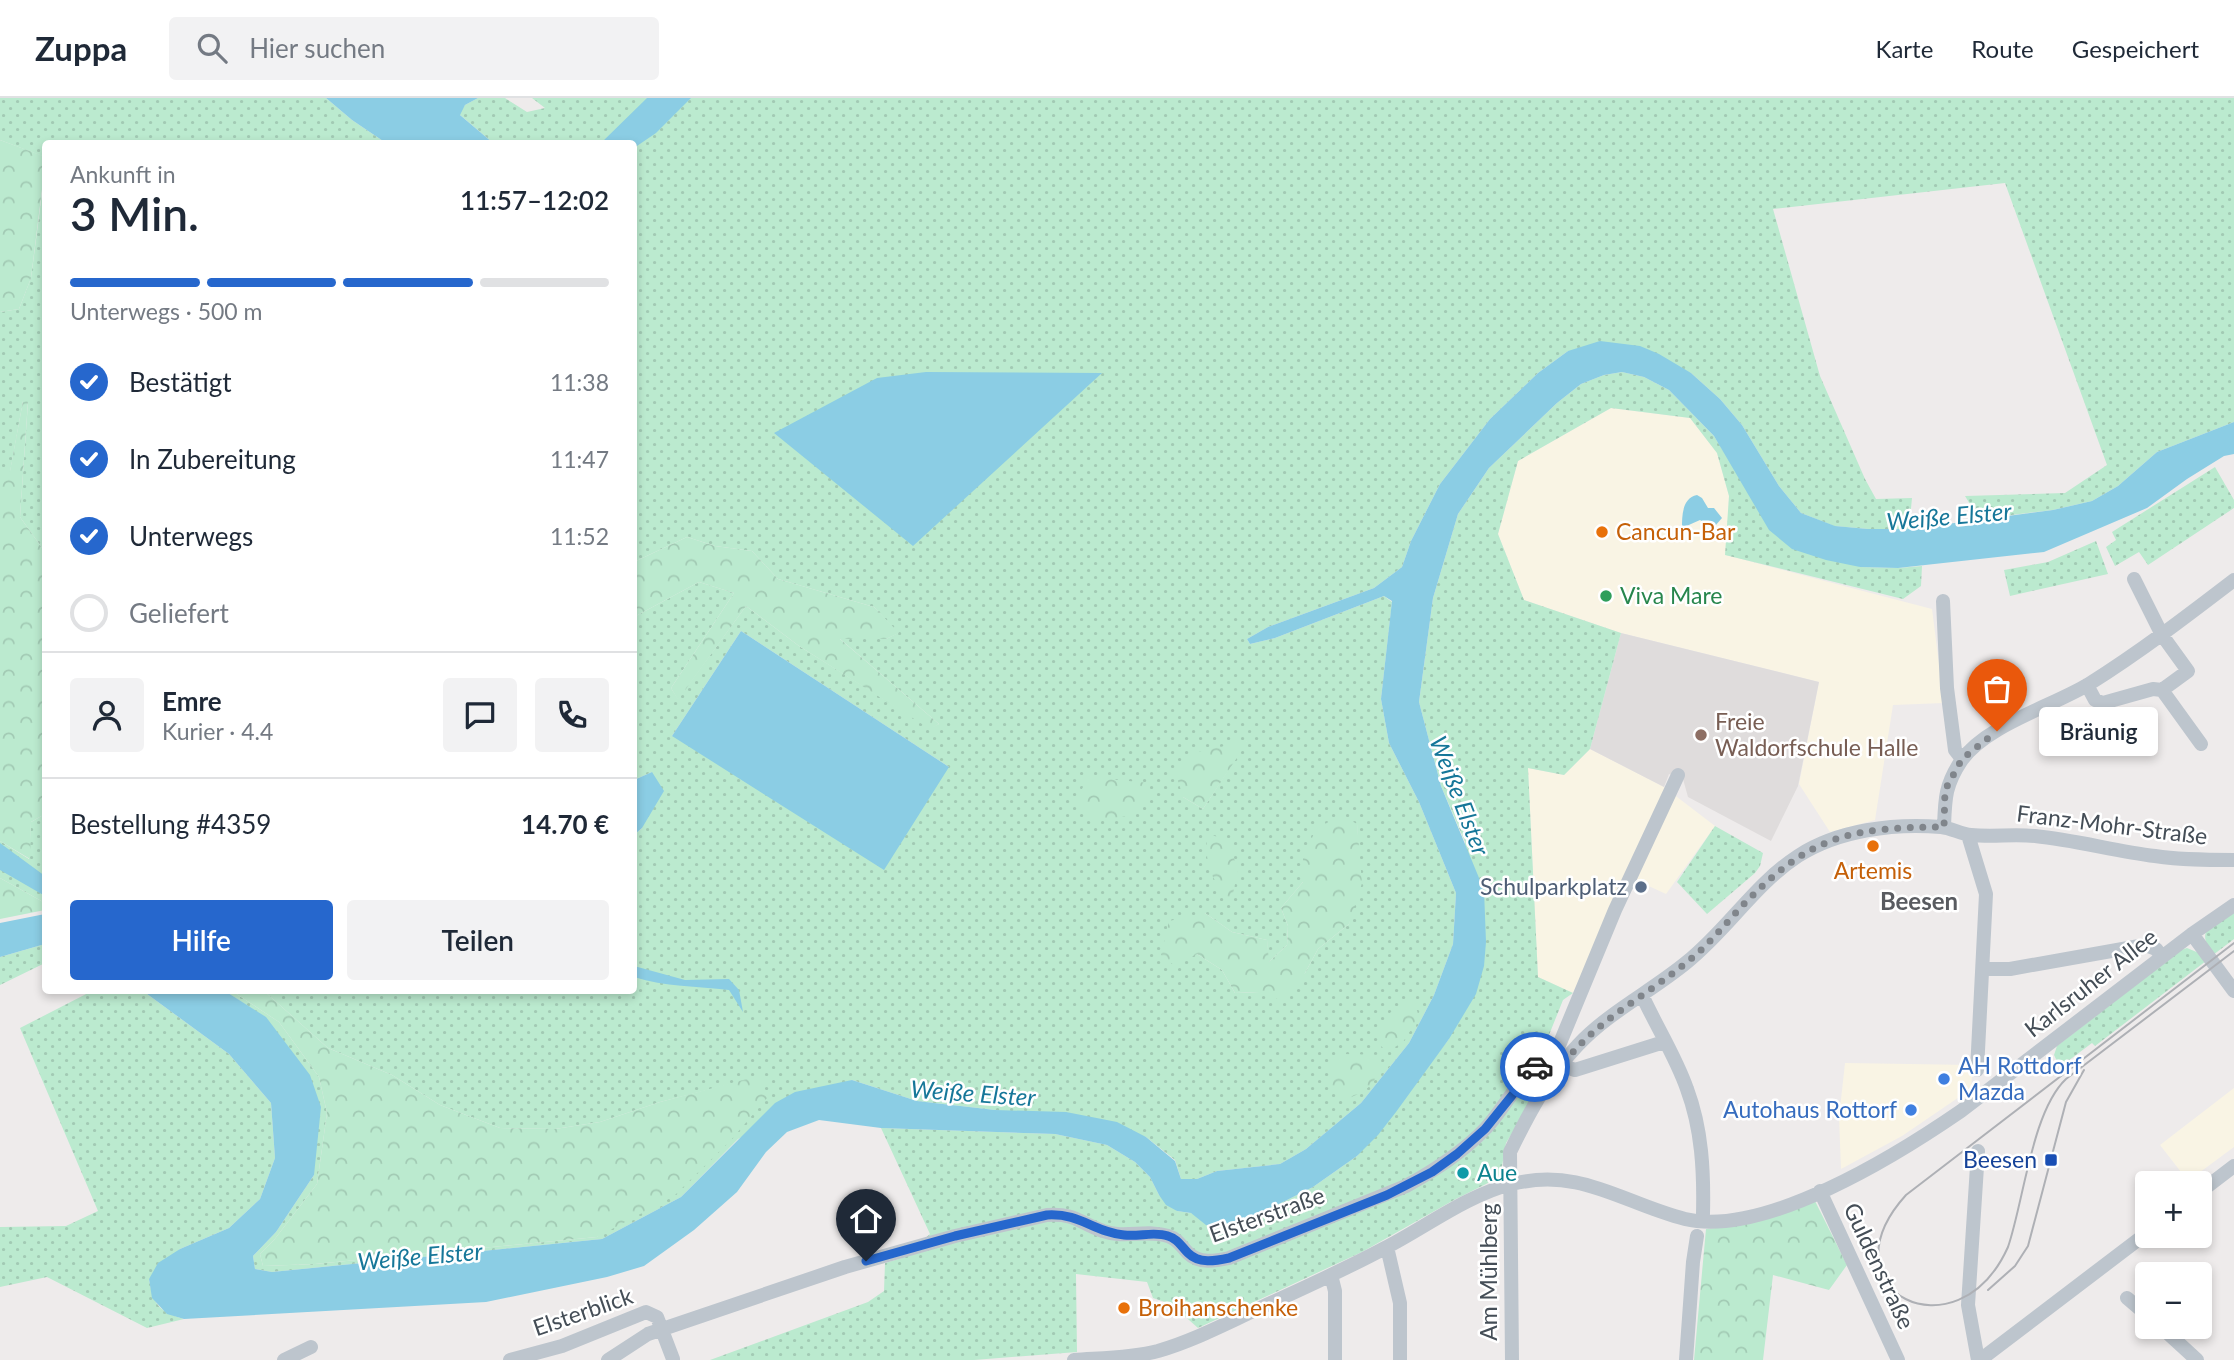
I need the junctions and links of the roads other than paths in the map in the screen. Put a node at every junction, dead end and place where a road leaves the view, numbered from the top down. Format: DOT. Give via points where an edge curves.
graph roads {
  1 [pos="2134,579"];
  2 [pos="2234,580"];
  3 [pos="1942,601"];
  4 [pos="2162,635"];
  5 [pos="2087,685"];
  6 [pos="2162,690"];
  7 [pos="2202,744"];
  8 [pos="1962,759"];
  9 [pos="1678,775"];
  10 [pos="1944,827"];
  11 [pos="1968,835"];
  12 [pos="2234,860"];
  13 [pos="2234,905"];
  14 [pos="2192,934"];
  15 [pos="2162,957"];
  16 [pos="1983,969"];
  17 [pos="2234,991"];
  18 [pos="1642,996"];
  19 [pos="1664,1042"];
  20 [pos="1560,1059"];
  21 [pos="1977,1070"];
  22 [pos="1978,1151"];
  23 [pos="2234,1166"];
  24 [pos="2212,1183"];
  25 [pos="1512,1184"];
  26 [pos="1819,1191"];
  27 [pos="1703,1214"];
  28 [pos="1697,1236"];
  29 [pos="2135,1242"];
  30 [pos="1387,1247"];
  31 [pos="1331,1275"];
  32 [pos="2127,1298"];
  33 [pos="2135,1305"];
  34 [pos="662,1329"];
  35 [pos="2172,1339"];
  36 [pos="311,1347"];
  37 [pos="2189,1357"];
  38 [pos="673,1359"];
  39 [pos="285,1360"];
  40 [pos="510,1360"];
  41 [pos="608,1360"];
  42 [pos="1074,1360"];
  43 [pos="1081,1360"];
  44 [pos="1335,1360"];
  45 [pos="1400,1360"];
  46 [pos="1512,1360"];
  47 [pos="1686,1360"];
  48 [pos="1898,1360"];
  49 [pos="1979,1360"];
  1 -- 4 [label="street"];
  2 -- 4 [label="street"];
  3 -- 8 [label="street" via="1947,688 1955,750"];
  4 -- 5 [label="street"];
  4 -- 6 [label="street" via="2188,671"];
  5 -- 6 [label="street" via="2102,703"];
  5 -- 8 [label="street" via="1997,731"];
  6 -- 7 [label="street"];
  8 -- 10 [label="street" via="1945,790"];
  9 -- 20 [label="street" via="1615,910"];
  10 -- 11 [label="street, Franz-Mohr-Straße"];
  10 -- 18 [label="street, Franz-Mohr-Straße" via="1886,827 1821,844 1798,856 1773,875 1689,961"];
  11 -- 12 [label="street, Franz-Mohr-Straße" via="2034,836 2153,856"];
  11 -- 16 [label="street" via="1986,894"];
  13 -- 14 [label="street, Karlsruher Allee"];
  14 -- 15 [label="street, Karlsruher Allee"];
  14 -- 17 [label="street"];
  15 -- 16 [label="street" via="2145,945 2010,969"];
  15 -- 26 [label="street, Karlsruher Allee" via="1961,1111 1899,1151"];
  16 -- 21 [label="street"];
  18 -- 19 [label="street"];
  18 -- 20 [label="street, Franz-Mohr-Straße"];
  19 -- 20 [label="street" via="1575,1070"];
  19 -- 27 [label="street" via="1694,1111 1703,1165"];
  20 -- 25 [label="street, Am Mühlberg" via="1510,1152"];
  20 -- 34 [label="street, Elsterstraße" via="1548,1057 1537,1065 1485,1129 1432,1172 1387,1195 1229,1258 1199,1259 1168,1236 1127,1236 1103,1231 1076,1217 1047,1215 845,1267"];
  22 -- 49 [label="street" via="1968,1306"];
  23 -- 24 [label="street"];
  25 -- 26 [label="street, Karlsruher Allee" via="1579,1182 1669,1214 1709,1222 1748,1217"];
  25 -- 30 [label="street, Karlsruher Allee"];
  25 -- 46 [label="street, Am Mühlberg"];
  26 -- 48 [label="street, Guldenstraße"];
  28 -- 47 [label="street"];
  29 -- 49 [label="street"];
  30 -- 31 [label="street, Karlsruher Allee"];
  30 -- 45 [label="street" via="1400,1303"];
  31 -- 43 [label="street, Karlsruher Allee" via="1184,1342 1141,1354"];
  31 -- 44 [label="street"];
  32 -- 33 [label="street"];
  34 -- 38 [label="street"];
  34 -- 40 [label="street, Elsterblick" via="657,1317 646,1312 562,1346"];
  34 -- 41 [label="street, Elsterstraße"];
  35 -- 37 [label="street"];
  36 -- 39 [label="street"];
  42 -- 43 [label="street, Karlsruher Allee"];
}
